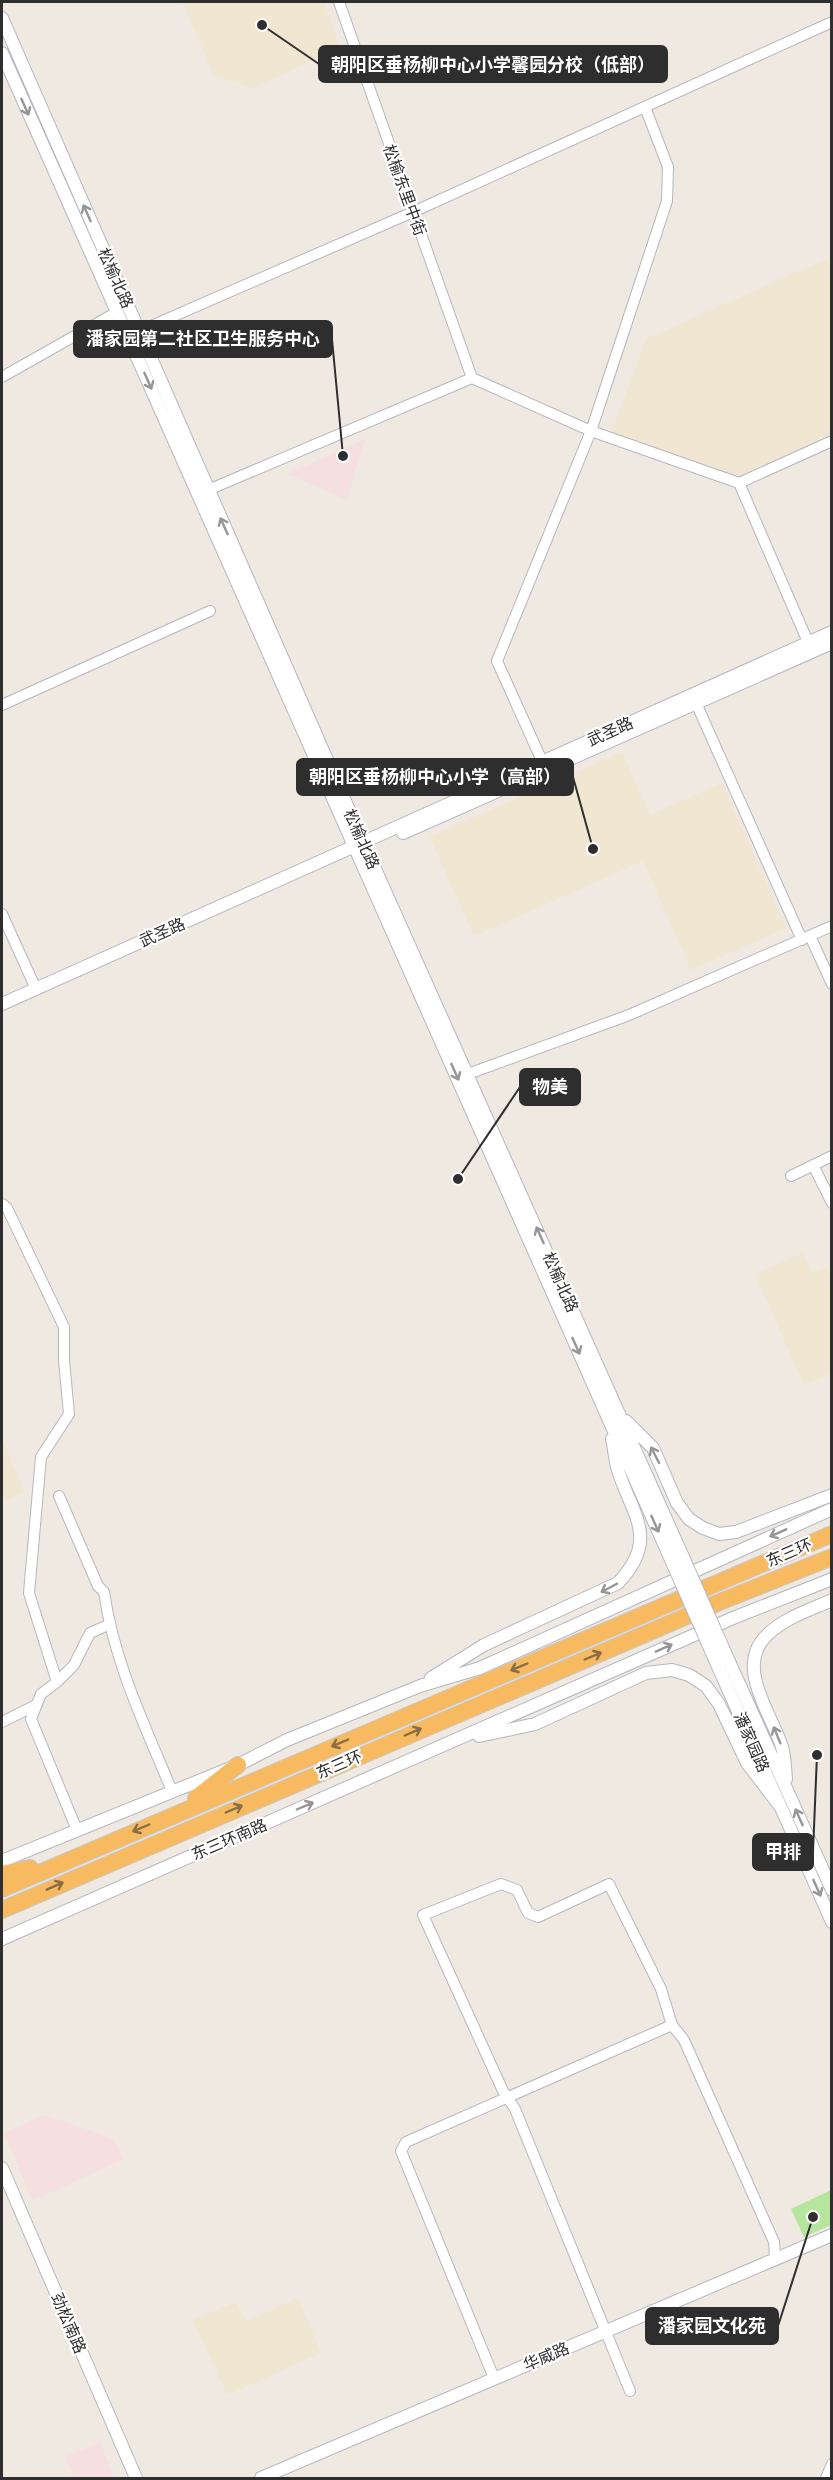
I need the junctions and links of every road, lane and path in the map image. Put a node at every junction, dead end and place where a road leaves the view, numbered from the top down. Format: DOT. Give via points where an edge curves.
graph roads {
  1 [pos="339,2"];
  2 [pos="2,18"];
  3 [pos="831,22"];
  4 [pos="2,53"];
  5 [pos="645,107"];
  6 [pos="413,212"];
  7 [pos="117,312"];
  8 [pos="134,334"];
  9 [pos="2,377"];
  10 [pos="472,378"];
  11 [pos="591,431"];
  12 [pos="831,441"];
  13 [pos="739,483"];
  14 [pos="208,490"];
  15 [pos="210,611"];
  16 [pos="831,632"];
  17 [pos="808,642"];
  18 [pos="831,643"];
  19 [pos="696,703"];
  20 [pos="2,705"];
  21 [pos="543,761"];
  22 [pos="361,845"];
  23 [pos="2,914"];
  24 [pos="831,926"];
  25 [pos="806,938"];
  26 [pos="831,984"];
  27 [pos="36,988"];
  28 [pos="2,1004"];
  29 [pos="468,1074"];
  30 [pos="831,1156"];
  31 [pos="813,1165"];
  32 [pos="791,1176"];
  33 [pos="831,1201"];
  34 [pos="2,1204"];
  35 [pos="615,1418"];
  36 [pos="831,1495"];
  37 [pos="59,1496"];
  38 [pos="831,1509"];
  39 [pos="831,1534"];
  40 [pos="831,1557"];
  41 [pos="831,1579"];
  42 [pos="831,1600"];
  43 [pos="108,1625"];
  44 [pos="722,1660"];
  45 [pos="57,1682"];
  46 [pos="420,1686"];
  47 [pos="36,1705"];
  48 [pos="2,1722"];
  49 [pos="457,1740"];
  50 [pos="238,1765"];
  51 [pos="172,1791"];
  52 [pos="788,1792"];
  53 [pos="780,1806"];
  54 [pos="180,1812"];
  55 [pos="77,1830"];
  56 [pos="2,1861"];
  57 [pos="67,1861"];
  58 [pos="2,1874"];
  59 [pos="2,1889"];
  60 [pos="831,1890"];
  61 [pos="2,1910"];
  62 [pos="831,1922"];
  63 [pos="2,1939"];
  64 [pos="672,2025"];
  65 [pos="508,2099"];
  66 [pos="2,2168"];
  67 [pos="831,2235"];
  68 [pos="775,2258"];
  69 [pos="606,2330"];
  70 [pos="494,2378"];
  71 [pos="630,2391"];
  72 [pos="831,2464"];
  73 [pos="136,2478"];
  74 [pos="261,2478"];
  75 [pos="826,2478"];
  1 -- 6 [label="street, 松榆东里中街"];
  8 -- 2 [label="street, 松榆北路, one-way"];
  3 -- 5 [label="street"];
  4 -- 7 [label="street, 松榆北路, one-way"];
  5 -- 6 [label="street"];
  5 -- 11 [label="street" via="668,167 667,201"];
  6 -- 8 [label="street"];
  6 -- 10 [label="street, 松榆东里中街"];
  7 -- 8 [label="street, 松榆北路"];
  7 -- 9 [label="street"];
  8 -- 14 [label="street, 松榆北路"];
  8 -- 22 [label="street, 松榆北路, one-way"];
  10 -- 11 [label="street"];
  10 -- 14 [label="street"];
  11 -- 13 [label="street"];
  11 -- 21 [label="street" via="496,661"];
  12 -- 13 [label="street"];
  13 -- 17 [label="street"];
  22 -- 14 [label="street, 松榆北路, one-way"];
  15 -- 20 [label="street"];
  16 -- 17 [label="street, 武圣路"];
  17 -- 21 [label="street, 武圣路"];
  18 -- 19 [label="street, 武圣路"];
  19 -- 22 [label="street, 武圣路"];
  19 -- 25 [label="street"];
  21 -- 22 [label="street, 武圣路"];
  22 -- 27 [label="street, 武圣路"];
  22 -- 29 [label="street, 松榆北路"];
  22 -- 35 [label="street, 松榆北路, one-way"];
  23 -- 27 [label="street"];
  24 -- 25 [label="street"];
  25 -- 26 [label="street"];
  25 -- 29 [label="street" via="629,1015"];
  27 -- 28 [label="street, 武圣路"];
  35 -- 29 [label="street, 松榆北路, one-way"];
  30 -- 31 [label="street"];
  31 -- 32 [label="street"];
  31 -- 33 [label="street"];
  34 -- 45 [label="street" via="64,1327 69,1414 41,1457 28,1593"];
  36 -- 35 [label="street, one-way" via="736,1532 719,1534 689,1519 677,1503 653,1448"];
  35 -- 44 [label="street, 松榆北路, bridge"];
  35 -- 46 [label="street, one-way" via="617,1467 638,1517 641,1545 631,1569 618,1583 483,1645"];
  37 -- 43 [label="street" via="104,1592"];
  38 -- 46 [label="street, one-way" via="480,1668"];
  39 -- 54 [label="highway, 东三环, one-way"];
  61 -- 40 [label="highway, 东三环, one-way"];
  49 -- 41 [label="street, one-way"];
  52 -- 42 [label="street, one-way" via="782,1747 753,1672 758,1648 783,1623"];
  43 -- 45 [label="street" via="90,1633 74,1665"];
  43 -- 51 [label="street" via="119,1663"];
  44 -- 52 [label="street, 潘家园路"];
  44 -- 53 [label="street, 潘家园路"];
  45 -- 47 [label="street" via="41,1694"];
  46 -- 50 [label="street" via="287,1740"];
  47 -- 48 [label="street"];
  47 -- 55 [label="street" via="31,1719"];
  49 -- 53 [label="street" via="535,1724 646,1673 672,1670 706,1686 747,1762"];
  63 -- 49 [label="street, 东三环南路, one-way"];
  50 -- 51 [label="street"];
  50 -- 54 [label="highway"];
  51 -- 55 [label="street"];
  60 -- 52 [label="street, 潘家园路, one-way"];
  53 -- 62 [label="street, 潘家园路, one-way"];
  54 -- 57 [label="highway, 东三环, one-way"];
  55 -- 56 [label="street"];
  57 -- 58 [label="highway"];
  57 -- 59 [label="highway, 东三环"];
  64 -- 65 [label="street"];
  64 -- 65 [label="street" via="661,1989 609,1884 538,1917 528,1913 517,1890 501,1884 423,1915"];
  64 -- 68 [label="street" via="684,2040 774,2242"];
  65 -- 69 [label="street"];
  65 -- 70 [label="street" via="414,2137 401,2151"];
  66 -- 73 [label="street, 劲松南路"];
  67 -- 68 [label="street, 华威路"];
  68 -- 69 [label="street, 华威路"];
  69 -- 70 [label="street, 华威路"];
  69 -- 71 [label="street"];
  70 -- 74 [label="street, 华威路"];
  72 -- 75 [label="street"];
}
